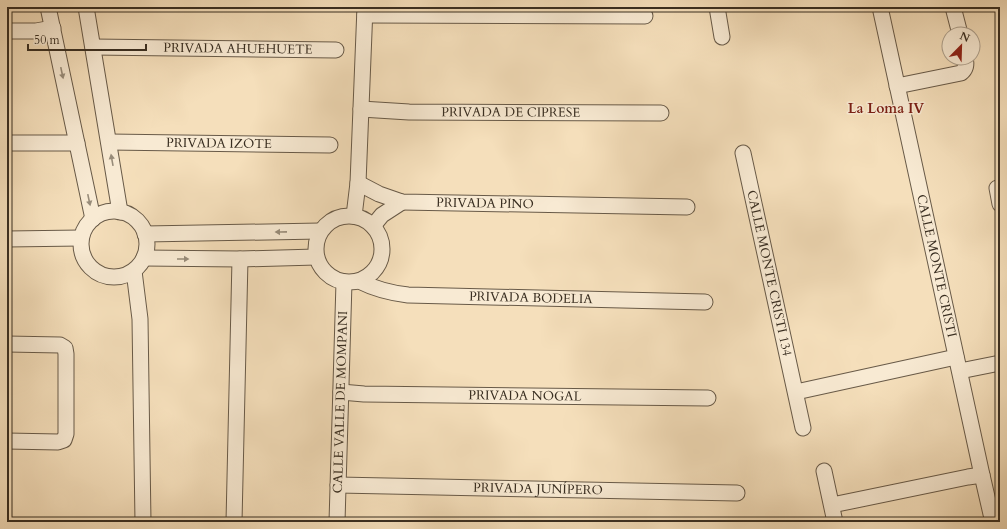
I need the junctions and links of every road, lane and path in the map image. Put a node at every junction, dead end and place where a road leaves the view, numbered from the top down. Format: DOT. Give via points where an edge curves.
graph roads {
  1 [pos="48,7"];
  2 [pos="86,7"];
  3 [pos="717,7"];
  4 [pos="880,7"];
  5 [pos="953,7"];
  6 [pos="365,11"];
  7 [pos="645,16"];
  8 [pos="958,26"];
  9 [pos="53,28"];
  10 [pos="7,31"];
  11 [pos="722,37"];
  12 [pos="93,47"];
  13 [pos="336,50"];
  14 [pos="967,66"];
  15 [pos="897,86"];
  16 [pos="361,109"];
  17 [pos="660,113"];
  18 [pos="109,142"];
  19 [pos="7,143"];
  20 [pos="77,143"];
  21 [pos="330,145"];
  22 [pos="743,153"];
  23 [pos="358,183"];
  24 [pos="996,188"];
  25 [pos="402,202"];
  26 [pos="1000,204"];
  27 [pos="687,207"];
  28 [pos="120,212"];
  29 [pos="354,216"];
  30 [pos="93,219"];
  31 [pos="373,226"];
  32 [pos="320,231"];
  33 [pos="145,234"];
  34 [pos="81,238"];
  35 [pos="7,239"];
  36 [pos="316,257"];
  37 [pos="144,258"];
  38 [pos="240,259"];
  39 [pos="134,271"];
  40 [pos="359,281"];
  41 [pos="344,282"];
  42 [pos="705,302"];
  43 [pos="7,344"];
  44 [pos="1000,363"];
  45 [pos="958,364"];
  46 [pos="341,392"];
  47 [pos="796,392"];
  48 [pos="708,398"];
  49 [pos="803,428"];
  50 [pos="7,441"];
  51 [pos="824,471"];
  52 [pos="982,475"];
  53 [pos="338,484"];
  54 [pos="736,494"];
  55 [pos="832,504"];
  56 [pos="143,522"];
  57 [pos="234,522"];
  58 [pos="337,522"];
  59 [pos="836,522"];
  60 [pos="999,522"];
  1 -- 9 [label="street"];
  2 -- 12 [label="street"];
  3 -- 11 [label="street"];
  4 -- 15 [label="street, CALLE MONTE CRISTI"];
  5 -- 8 [label="street"];
  6 -- 7 [label="street"];
  6 -- 16 [label="street"];
  9 -- 10 [label="street"];
  9 -- 20 [label="street, one-way"];
  12 -- 13 [label="street, PRIVADA AHUEHUETE"];
  12 -- 18 [label="street"];
  14 -- 15 [label="street" via="961,73"];
  15 -- 45 [label="street, CALLE MONTE CRISTI"];
  16 -- 17 [label="street, PRIVADA DE CIPRESE" via="409,112"];
  16 -- 23 [label="street"];
  18 -- 21 [label="street, PRIVADA IZOTE"];
  28 -- 18 [label="street, one-way"];
  19 -- 20 [label="street"];
  20 -- 30 [label="street, one-way"];
  22 -- 47 [label="street, CALLE MONTE CRISTI 134"];
  23 -- 25 [label="street, PRIVADA PINO"];
  23 -- 29 [label="street"];
  24 -- 26 [label="street"];
  25 -- 27 [label="street, PRIVADA PINO"];
  25 -- 31 [label="street" via="382,215"];
  28 -- 30 [label="street" via="106,212"];
  28 -- 33 [label="street" via="131,216 140,224"];
  29 -- 31 [label="street"];
  29 -- 32 [label="street" via="341,217 329,222"];
  30 -- 34 [label="street" via="85,227"];
  31 -- 40 [label="street" via="380,238 382,251 379,264 371,274"];
  32 -- 33 [label="street, one-way"];
  32 -- 36 [label="street"];
  33 -- 37 [label="street" via="147,247"];
  34 -- 35 [label="street"];
  34 -- 39 [label="street" via="81,251 87,263 96,272 108,277 122,277"];
  36 -- 38 [label="street"];
  36 -- 41 [label="street" via="322,269 332,278"];
  37 -- 38 [label="street, one-way"];
  37 -- 39 [label="street"];
  38 -- 57 [label="street"];
  39 -- 56 [label="street" via="140,319"];
  40 -- 41 [label="street"];
  40 -- 42 [label="street, PRIVADA BODELIA" via="384,291 408,295"];
  41 -- 46 [label="street, CALLE VALLE DE MOMPANI"];
  43 -- 50 [label="street" via="60,345 65,348 66,354 64,440"];
  44 -- 45 [label="street"];
  45 -- 47 [label="street"];
  45 -- 52 [label="street, CALLE MONTE CRISTI"];
  46 -- 48 [label="street, PRIVADA NOGAL"];
  46 -- 53 [label="street, CALLE VALLE DE MOMPANI"];
  47 -- 49 [label="street, CALLE MONTE CRISTI 134"];
  51 -- 55 [label="street"];
  52 -- 55 [label="street"];
  52 -- 60 [label="street, CALLE MONTE CRISTI" via="991,514"];
  53 -- 54 [label="street, PRIVADA JUNÍPERO"];
  53 -- 58 [label="street, CALLE VALLE DE MOMPANI"];
  55 -- 59 [label="street"];
}
